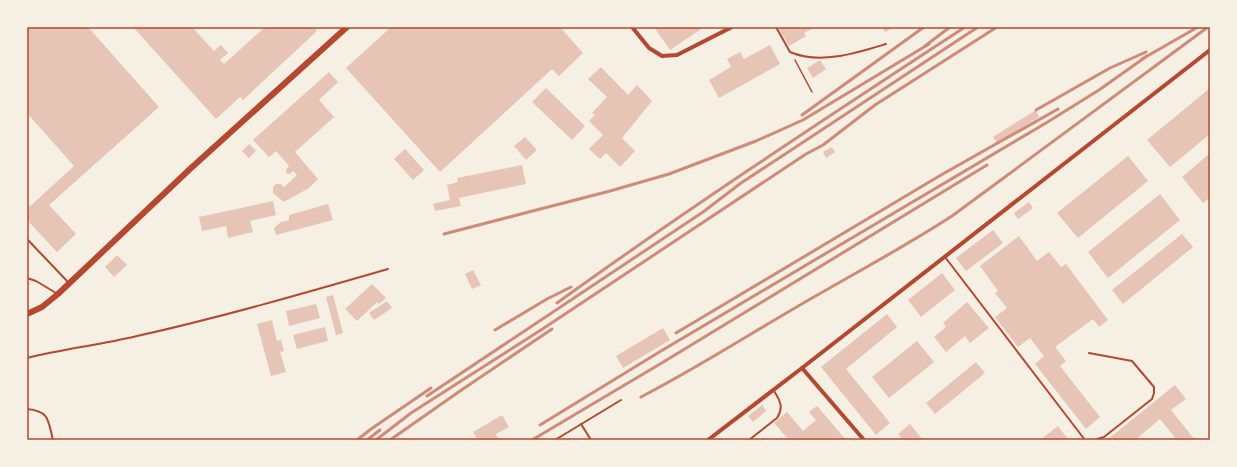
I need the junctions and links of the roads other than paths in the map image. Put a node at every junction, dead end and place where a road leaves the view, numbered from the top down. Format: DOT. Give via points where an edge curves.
graph roads {
  1 [pos="347,27"];
  2 [pos="632,27"];
  3 [pos="732,27"];
  4 [pos="776,27"];
  5 [pos="886,44"];
  6 [pos="1210,50"];
  7 [pos="27,239"];
  8 [pos="945,257"];
  9 [pos="388,270"];
  10 [pos="27,278"];
  11 [pos="69,283"];
  12 [pos="58,294"];
  13 [pos="27,314"];
  14 [pos="1089,353"];
  15 [pos="27,358"];
  16 [pos="802,368"];
  17 [pos="773,390"];
  18 [pos="621,400"];
  19 [pos="27,409"];
  20 [pos="581,424"];
  21 [pos="53,440"];
  22 [pos="555,440"];
  23 [pos="591,440"];
  24 [pos="708,440"];
  25 [pos="749,440"];
  26 [pos="864,440"];
  27 [pos="1085,440"];
  28 [pos="1094,440"];
  1 -- 11 [label="main road"];
  2 -- 3 [label="street" via="648,48 662,56 677,55"];
  4 -- 5 [label="lane" via="790,52 804,56 828,57 856,53"];
  6 -- 8 [label="street"];
  7 -- 11 [label="lane"];
  8 -- 16 [label="street"];
  8 -- 27 [label="lane"];
  9 -- 15 [label="lane" via="214,318 135,337"];
  10 -- 12 [label="lane"];
  11 -- 12 [label="main road"];
  12 -- 13 [label="main road" via="42,308"];
  14 -- 28 [label="lane" via="1132,361 1154,387 1152,399 1104,437"];
  16 -- 17 [label="street"];
  16 -- 26 [label="street"];
  17 -- 24 [label="street"];
  17 -- 25 [label="lane" via="781,405 780,414"];
  18 -- 20 [label="lane"];
  19 -- 21 [label="lane" via="38,410 46,416"];
  20 -- 22 [label="lane"];
  20 -- 23 [label="lane"];
}
